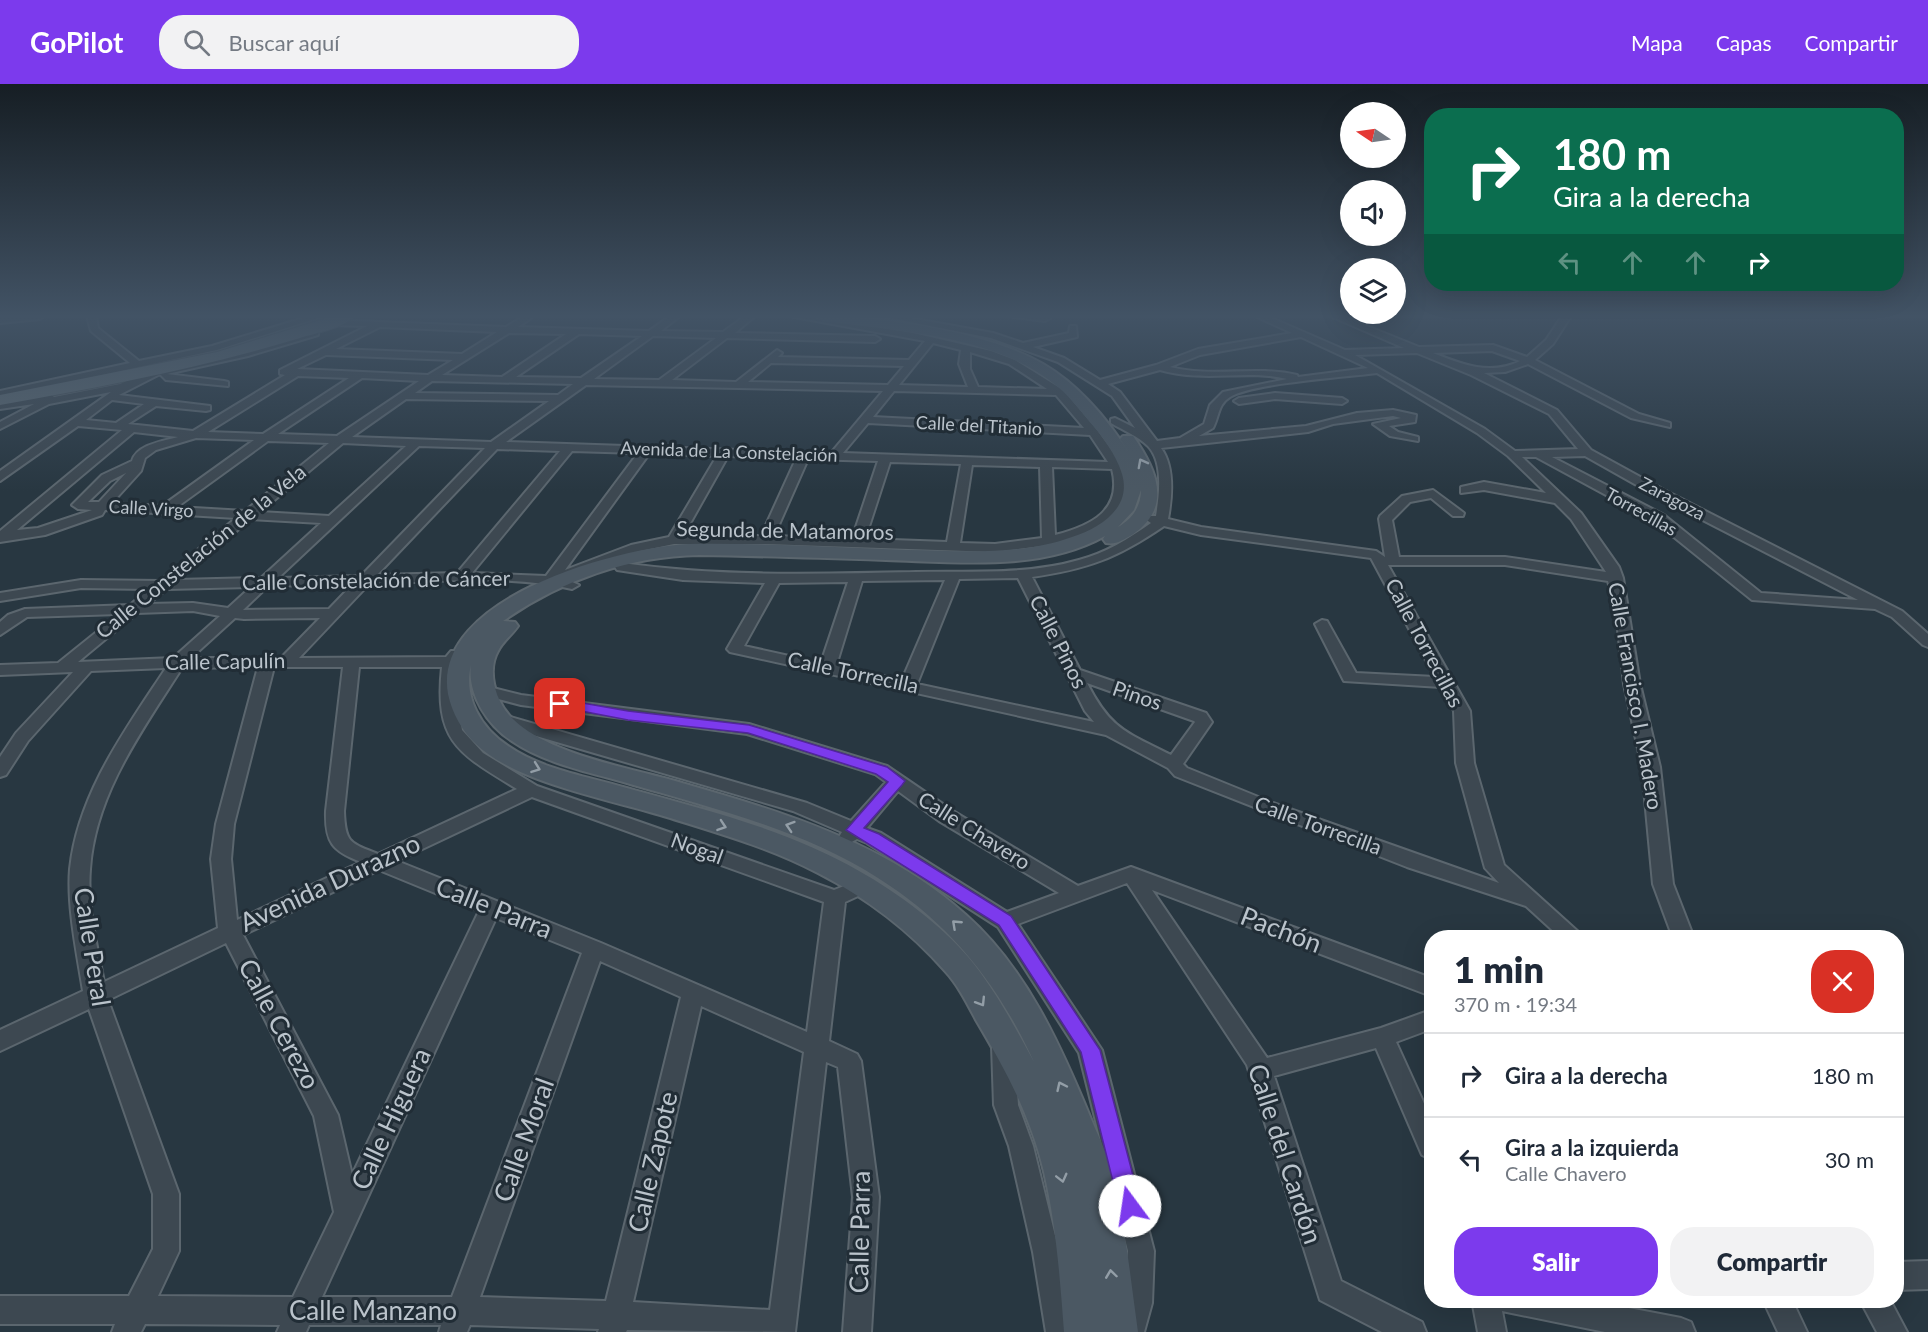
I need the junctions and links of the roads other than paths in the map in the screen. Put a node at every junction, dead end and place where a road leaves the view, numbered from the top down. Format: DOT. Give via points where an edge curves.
graph roads {
  1 [pos="90,374"];
  2 [pos="105,374"];
  3 [pos="116,374"];
  4 [pos="151,374"];
  5 [pos="294,374"];
  6 [pos="302,374"];
  7 [pos="436,374"];
  8 [pos="513,374"];
  9 [pos="593,374"];
  10 [pos="674,374"];
  11 [pos="751,374"];
  12 [pos="904,374"];
  13 [pos="966,374"];
  14 [pos="1031,374"];
  15 [pos="1048,374"];
  16 [pos="1064,374"];
  17 [pos="1086,374"];
  18 [pos="1133,374"];
  19 [pos="1188,374"];
  20 [pos="1225,374"];
  21 [pos="1258,374"];
  22 [pos="1284,374"];
  23 [pos="1343,374"];
  24 [pos="1386,374"];
  25 [pos="1482,374"];
  26 [pos="1494,374"];
  27 [pos="1555,374"];
  28 [pos="147,375"];
  29 [pos="360,376"];
  30 [pos="1489,376"];
  31 [pos="430,378"];
  32 [pos="1229,378"];
  33 [pos="1302,379"];
  34 [pos="504,380"];
  35 [pos="582,382"];
  36 [pos="662,383"];
  37 [pos="1101,383"];
  38 [pos="224,384"];
  39 [pos="738,385"];
  40 [pos="1263,385"];
  41 [pos="125,386"];
  42 [pos="893,387"];
  43 [pos="974,389"];
  44 [pos="1059,392"];
  45 [pos="0,394"];
  46 [pos="1227,394"];
  47 [pos="404,396"];
  48 [pos="109,397"];
  49 [pos="560,398"];
  50 [pos="0,400"];
  51 [pos="1342,401"];
  52 [pos="18,402"];
  53 [pos="154,402"];
  54 [pos="44,403"];
  55 [pos="0,405"];
  56 [pos="1215,405"];
  57 [pos="206,408"];
  58 [pos="1447,411"];
  59 [pos="1421,416"];
  60 [pos="865,420"];
  61 [pos="1114,420"];
  62 [pos="76,422"];
  63 [pos="1666,425"];
  64 [pos="0,426"];
  65 [pos="117,427"];
  66 [pos="130,429"];
  67 [pos="1092,432"];
  68 [pos="195,435"];
  69 [pos="266,437"];
  70 [pos="341,439"];
  71 [pos="1414,439"];
  72 [pos="1182,440"];
  73 [pos="417,442"];
  74 [pos="494,445"];
  75 [pos="1155,445"];
  76 [pos="569,447"];
  77 [pos="647,449"];
  78 [pos="725,452"];
  79 [pos="1587,452"];
  80 [pos="1512,454"];
  81 [pos="1538,454"];
  82 [pos="804,455"];
  83 [pos="835,456"];
  84 [pos="885,458"];
  85 [pos="967,461"];
  86 [pos="138,463"];
  87 [pos="1046,464"];
  88 [pos="1117,465"];
  89 [pos="3,473"];
  90 [pos="1465,490"];
  91 [pos="1559,500"];
  92 [pos="101,506"];
  93 [pos="166,509"];
  94 [pos="248,513"];
  95 [pos="1123,513"];
  96 [pos="1458,513"];
  97 [pos="1142,518"];
  98 [pos="331,520"];
  99 [pos="1161,522"];
  100 [pos="1,539"];
  101 [pos="674,540"];
  102 [pos="766,540"];
  103 [pos="1049,541"];
  104 [pos="858,542"];
  105 [pos="953,546"];
  106 [pos="995,561"];
  107 [pos="1386,561"];
  108 [pos="622,567"];
  109 [pos="1023,574"];
  110 [pos="461,577"];
  111 [pos="953,577"];
  112 [pos="856,578"];
  113 [pos="1616,578"];
  114 [pos="774,579"];
  115 [pos="362,581"];
  116 [pos="560,582"];
  117 [pos="261,583"];
  118 [pos="161,585"];
  119 [pos="0,597"];
  120 [pos="1880,605"];
  121 [pos="130,610"];
  122 [pos="231,612"];
  123 [pos="331,613"];
  124 [pos="1322,624"];
  125 [pos="0,630"];
  126 [pos="1928,642"];
  127 [pos="278,661"];
  128 [pos="352,662"];
  129 [pos="450,662"];
  130 [pos="177,663"];
  131 [pos="87,666"];
  132 [pos="63,667"];
  133 [pos="828,667"];
  134 [pos="0,670"];
  135 [pos="1074,673"];
  136 [pos="1444,682"];
  137 [pos="908,685"];
  138 [pos="463,694"];
  139 [pos="1093,711"];
  140 [pos="1111,731"];
  141 [pos="1174,764"];
  142 [pos="0,771"];
  143 [pos="897,781"];
  144 [pos="531,790"];
  145 [pos="847,837"];
  146 [pos="378,860"];
  147 [pos="1131,874"];
  148 [pos="862,886"];
  149 [pos="1076,894"];
  150 [pos="835,898"];
  151 [pos="1534,902"];
  152 [pos="491,907"];
  153 [pos="1005,921"];
  154 [pos="1566,930"];
  155 [pos="1681,930"];
  156 [pos="230,931"];
  157 [pos="594,949"];
  158 [pos="1424,984"];
  159 [pos="693,991"];
  160 [pos="95,995"];
  161 [pos="1424,1022"];
  162 [pos="1003,1037"];
  163 [pos="1382,1037"];
  164 [pos="0,1041"];
  165 [pos="817,1046"];
  166 [pos="1260,1070"];
  167 [pos="1424,1131"];
  168 [pos="347,1211"];
  169 [pos="1928,1275"];
  170 [pos="1904,1276"];
  171 [pos="1488,1308"];
  172 [pos="1552,1308"];
  173 [pos="1781,1308"];
  174 [pos="1879,1308"];
  175 [pos="0,1310"];
  176 [pos="132,1321"];
  177 [pos="295,1321"];
  178 [pos="457,1322"];
  179 [pos="614,1323"];
  180 [pos="781,1328"];
  181 [pos="857,1332"];
  182 [pos="1060,1332"];
  183 [pos="1083,1332"];
  184 [pos="1119,1332"];
  185 [pos="1130,1332"];
  186 [pos="1412,1332"];
  187 [pos="1492,1332"];
  188 [pos="1681,1332"];
  189 [pos="1793,1332"];
  190 [pos="1893,1332"];
  1 -- 45 [label="street"];
  2 -- 45 [label="main road"];
  3 -- 50 [label="main road"];
  4 -- 28 [label="street"];
  5 -- 68 [label="street"];
  6 -- 29 [label="street"];
  7 -- 31 [label="street, Calle Constelación de la Vela"];
  8 -- 34 [label="street"];
  9 -- 35 [label="street"];
  10 -- 36 [label="street"];
  11 -- 39 [label="street"];
  12 -- 42 [label="street"];
  13 -- 43 [label="street"];
  14 -- 44 [label="street"];
  15 -- 95 [label="main road" via="1085,406 1127,464 1133,481 1131,499"];
  16 -- 61 [label="main road" via="1079,383"];
  17 -- 37 [label="street"];
  18 -- 37 [label="street"];
  19 -- 32 [label="street"];
  20 -- 32 [label="street"];
  21 -- 32 [label="street"];
  22 -- 33 [label="street"];
  23 -- 33 [label="street"];
  24 -- 58 [label="street, Calle Francisco I. Madero"];
  25 -- 30 [label="street, Zaragoza"];
  26 -- 30 [label="street"];
  27 -- 63 [label="street" via="1635,416"];
  28 -- 38 [label="street"];
  28 -- 41 [label="street"];
  28 -- 52 [label="street"];
  29 -- 31 [label="street"];
  29 -- 69 [label="street"];
  30 -- 79 [label="street, Zaragoza" via="1554,412"];
  31 -- 34 [label="street"];
  31 -- 47 [label="street, Calle Constelación de la Vela"];
  32 -- 40 [label="street"];
  32 -- 46 [label="street"];
  33 -- 40 [label="street"];
  34 -- 35 [label="street"];
  35 -- 36 [label="street"];
  35 -- 49 [label="street"];
  36 -- 39 [label="street"];
  37 -- 75 [label="street" via="1116,394"];
  39 -- 42 [label="street"];
  40 -- 46 [label="street"];
  41 -- 48 [label="street"];
  41 -- 54 [label="street"];
  42 -- 43 [label="street"];
  42 -- 60 [label="street"];
  43 -- 44 [label="street"];
  44 -- 67 [label="street"];
  46 -- 56 [label="street"];
  47 -- 49 [label="street"];
  47 -- 70 [label="street, Calle Constelación de la Vela"];
  48 -- 53 [label="street"];
  48 -- 62 [label="street"];
  49 -- 74 [label="street"];
  51 -- 56 [label="street" via="1275,396"];
  52 -- 54 [label="street"];
  52 -- 55 [label="street"];
  53 -- 57 [label="street"];
  53 -- 65 [label="street"];
  54 -- 64 [label="street"];
  56 -- 72 [label="street" via="1209,426"];
  58 -- 59 [label="street"];
  58 -- 80 [label="street, Calle Francisco I. Madero"];
  59 -- 71 [label="street" via="1379,424 1383,429"];
  59 -- 72 [label="street" via="1393,413 1330,421 1308,429"];
  60 -- 67 [label="street, Calle del Titanio"];
  60 -- 83 [label="street"];
  61 -- 75 [label="street"];
  97 -- 61 [label="main road, one-way" via="1151,484 1137,452"];
  62 -- 65 [label="street"];
  62 -- 89 [label="street"];
  65 -- 66 [label="street"];
  66 -- 68 [label="street"];
  66 -- 100 [label="street"];
  67 -- 88 [label="street"];
  68 -- 69 [label="street, Avenida de La Constelación"];
  68 -- 86 [label="street" via="152,448 139,457"];
  69 -- 70 [label="street, Avenida de La Constelación"];
  69 -- 93 [label="street"];
  70 -- 73 [label="street, Avenida de La Constelación"];
  70 -- 94 [label="street, Calle Constelación de la Vela"];
  72 -- 75 [label="street"];
  73 -- 74 [label="street, Avenida de La Constelación"];
  73 -- 98 [label="street, Calle Peral"];
  74 -- 76 [label="street, Avenida de La Constelación"];
  74 -- 115 [label="street"];
  75 -- 99 [label="street" via="1161,456 1166,494"];
  76 -- 77 [label="street, Avenida de La Constelación"];
  76 -- 110 [label="street"];
  77 -- 78 [label="street, Avenida de La Constelación"];
  77 -- 116 [label="street"];
  78 -- 82 [label="street, Avenida de La Constelación"];
  78 -- 101 [label="street"];
  79 -- 81 [label="street"];
  79 -- 120 [label="street, Zaragoza" via="1660,494"];
  80 -- 81 [label="street, Torrecillas"];
  80 -- 91 [label="street, Calle Francisco I. Madero"];
  81 -- 120 [label="street, Torrecillas" via="1659,518 1757,597"];
  82 -- 83 [label="street, Avenida de La Constelación"];
  82 -- 102 [label="street"];
  83 -- 84 [label="street, Avenida de La Constelación"];
  84 -- 85 [label="street, Avenida de La Constelación"];
  84 -- 104 [label="street"];
  85 -- 87 [label="street, Avenida de La Constelación"];
  85 -- 105 [label="street"];
  86 -- 92 [label="street"];
  86 -- 92 [label="street, Calle Virgo" via="106,478 78,506"];
  87 -- 88 [label="street, Avenida de La Constelación"];
  87 -- 103 [label="street"];
  88 -- 103 [label="street, Calle Constelación de Cáncer" via="1122,484 1120,498 1107,516 1087,531"];
  90 -- 91 [label="street" via="1484,486"];
  91 -- 113 [label="street, Calle Francisco I. Madero" via="1576,516"];
  92 -- 93 [label="street, Calle Virgo"];
  92 -- 100 [label="street" via="97,512 40,532"];
  93 -- 94 [label="street, Calle Virgo"];
  94 -- 98 [label="street, Calle Virgo"];
  94 -- 118 [label="street, Calle Constelación de la Vela"];
  95 -- 97 [label="street, Calle Torrecillas"];
  95 -- 106 [label="main road" via="1107,528 1080,540"];
  96 -- 107 [label="street" via="1433,494 1406,500 1384,519"];
  97 -- 99 [label="street, Calle Torrecillas"];
  97 -- 106 [label="main road" via="1123,533 1077,553 1056,559"];
  98 -- 117 [label="street, Calle Peral"];
  99 -- 107 [label="street, Calle Torrecillas" via="1376,555"];
  99 -- 109 [label="street" via="1108,555"];
  101 -- 102 [label="street, Calle Constelación de Cáncer"];
  101 -- 116 [label="street, Calle Constelación de Cáncer" via="588,565"];
  102 -- 104 [label="street, Calle Constelación de Cáncer"];
  103 -- 105 [label="street, Calle Constelación de Cáncer" via="995,548"];
  104 -- 105 [label="street, Calle Constelación de Cáncer"];
  106 -- 108 [label="main road, Segunda de Matamoros" via="705,557"];
  106 -- 116 [label="main road, Segunda de Matamoros" via="686,549 629,557"];
  107 -- 113 [label="street, Calle Torrecillas" via="1505,561"];
  107 -- 136 [label="street, Calle Torrecillas"];
  108 -- 114 [label="street" via="684,576"];
  108 -- 116 [label="main road, Segunda de Matamoros"];
  109 -- 111 [label="street"];
  109 -- 135 [label="street, Calle Pinos"];
  110 -- 115 [label="street, Calle Constelación de Cáncer"];
  110 -- 116 [label="street, Calle Constelación de Cáncer"];
  111 -- 112 [label="street"];
  111 -- 137 [label="street"];
  112 -- 114 [label="street"];
  112 -- 133 [label="street"];
  113 -- 155 [label="street, Calle Francisco I. Madero" via="1632,684 1651,767 1663,884"];
  114 -- 133 [label="street, Calle Torrecilla" via="735,649"];
  115 -- 117 [label="street, Calle Constelación de Cáncer"];
  115 -- 123 [label="street"];
  116 -- 129 [label="street" via="505,604 470,634"];
  116 -- 138 [label="main road, Segunda de Matamoros" via="483,629 465,652 457,682"];
  117 -- 118 [label="street, Calle Constelación de Cáncer"];
  117 -- 122 [label="street, Calle Peral"];
  118 -- 119 [label="street, Calle Constelación de Cáncer" via="74,584"];
  118 -- 121 [label="street, Calle Constelación de la Vela"];
  120 -- 126 [label="street, Zaragoza" via="1897,614"];
  121 -- 122 [label="street" via="193,607"];
  121 -- 125 [label="street" via="25,613"];
  121 -- 132 [label="street, Calle Constelación de la Vela"];
  122 -- 123 [label="street"];
  122 -- 130 [label="street, Calle Peral"];
  123 -- 127 [label="street"];
  124 -- 136 [label="street" via="1350,678"];
  127 -- 128 [label="street, Calle Capulín"];
  127 -- 130 [label="street, Calle Capulín"];
  127 -- 156 [label="street, Calle Cerezo" via="225,824 221,859"];
  128 -- 129 [label="street, Calle Capulín"];
  128 -- 146 [label="street, Calle Parra" via="335,833 347,849"];
  129 -- 138 [label="street"];
  130 -- 131 [label="street, Calle Capulín"];
  130 -- 160 [label="street, Calle Peral" via="113,763 90,824 80,869 84,931"];
  131 -- 132 [label="street, Calle Capulín"];
  131 -- 142 [label="street" via="22,737"];
  132 -- 134 [label="street, Calle Capulín"];
  133 -- 137 [label="street, Calle Torrecilla"];
  135 -- 139 [label="street, Calle Pinos"];
  135 -- 141 [label="street, Pinos" via="1200,717 1204,722"];
  136 -- 151 [label="street, Calle Torrecillas" via="1462,711 1465,763 1495,868"];
  137 -- 140 [label="street, Calle Torrecilla"];
  138 -- 143 [label="street, Calle Chavero" via="749,729 881,770"];
  138 -- 144 [label="street" via="454,731 477,757"];
  138 -- 145 [label="main road" via="519,735 564,755 703,788"];
  138 -- 148 [label="main road, one-way" via="478,733 498,751 516,760 802,855"];
  139 -- 140 [label="street, Calle Torrecilla"];
  140 -- 141 [label="street, Calle Torrecilla"];
  141 -- 151 [label="street, Calle Torrecilla" via="1181,772 1266,807"];
  143 -- 145 [label="street"];
  143 -- 149 [label="street, Calle Chavero" via="946,816"];
  144 -- 146 [label="street, Avenida Durazno"];
  144 -- 150 [label="street, Nogal"];
  145 -- 153 [label="street" via="874,838"];
  184 -- 145 [label="main road, one-way" via="1092,1163 1064,1091 1023,1012 981,950 956,922"];
  146 -- 152 [label="street, Calle Parra"];
  146 -- 156 [label="street, Avenida Durazno"];
  147 -- 149 [label="street"];
  147 -- 158 [label="street, Pachón"];
  147 -- 166 [label="street, Calle del Cardón"];
  148 -- 150 [label="street"];
  148 -- 162 [label="main road, one-way" via="904,915 960,968"];
  149 -- 153 [label="street"];
  150 -- 165 [label="street"];
  151 -- 154 [label="street, Calle Torrecillas"];
  152 -- 157 [label="street, Calle Parra"];
  152 -- 168 [label="street, Calle Higuera"];
  153 -- 185 [label="street" via="1090,1050 1142,1251 1138,1303"];
  156 -- 160 [label="street, Avenida Durazno"];
  156 -- 168 [label="street, Calle Cerezo" via="326,1115"];
  157 -- 159 [label="street, Calle Parra"];
  157 -- 178 [label="street, Calle Moral"];
  159 -- 165 [label="street, Calle Parra"];
  159 -- 179 [label="street, Calle Zapote"];
  160 -- 164 [label="street, Avenida Durazno"];
  160 -- 176 [label="street, Calle Peral" via="166,1194 166,1251"];
  161 -- 163 [label="street"];
  162 -- 182 [label="street" via="1006,1105 1021,1146"];
  162 -- 183 [label="main road, one-way" via="1045,1120 1064,1182"];
  163 -- 166 [label="street"];
  163 -- 167 [label="street"];
  165 -- 180 [label="street"];
  165 -- 181 [label="street, Calle Parra" via="849,1061 866,1197"];
  166 -- 186 [label="street, Calle del Cardón" via="1330,1290"];
  168 -- 177 [label="street, Calle Higuera"];
  169 -- 170 [label="street"];
  171 -- 187 [label="street"];
  172 -- 188 [label="street"];
  173 -- 189 [label="street"];
  174 -- 190 [label="street"];
  175 -- 176 [label="street, Calle Manzano"];
  176 -- 177 [label="street, Calle Manzano"];
  177 -- 178 [label="street, Calle Manzano"];
  178 -- 179 [label="street, Calle Manzano"];
  179 -- 180 [label="street, Calle Manzano"];
}
